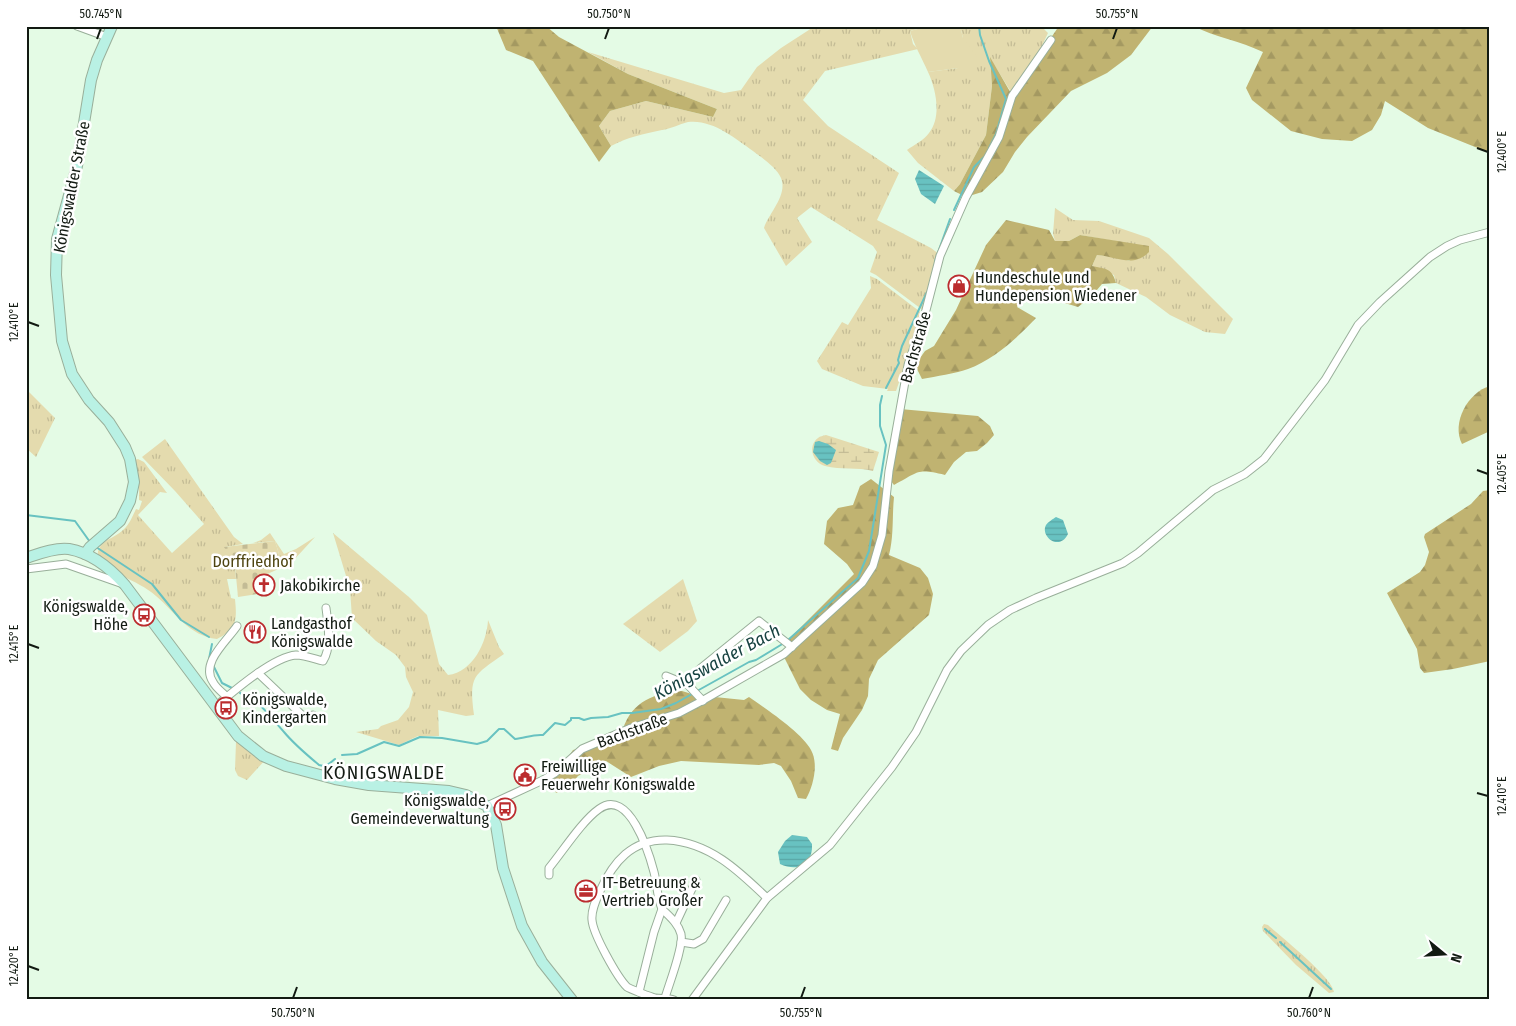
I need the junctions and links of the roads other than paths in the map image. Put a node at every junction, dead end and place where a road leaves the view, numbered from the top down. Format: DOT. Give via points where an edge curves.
graph roads {
  1 [pos="77,26"];
  2 [pos="112,26"];
  3 [pos="108,37"];
  4 [pos="1050,40"];
  5 [pos="1490,232"];
  6 [pos="88,551"];
  7 [pos="26,558"];
  8 [pos="26,570"];
  9 [pos="125,585"];
  10 [pos="326,608"];
  11 [pos="237,626"];
  12 [pos="790,646"];
  13 [pos="258,673"];
  14 [pos="666,676"];
  15 [pos="685,684"];
  16 [pos="227,697"];
  17 [pos="703,701"];
  18 [pos="216,706"];
  19 [pos="313,715"];
  20 [pos="486,806"];
  21 [pos="645,843"];
  22 [pos="549,875"];
  23 [pos="696,880"];
  24 [pos="767,898"];
  25 [pos="726,900"];
  26 [pos="662,909"];
  27 [pos="676,923"];
  28 [pos="681,942"];
  29 [pos="639,992"];
  30 [pos="665,998"];
  31 [pos="655,999"];
  32 [pos="572,1000"];
  33 [pos="674,1000"];
  34 [pos="692,1000"];
  1 -- 3 [label="street"];
  2 -- 3 [label="street, Königswalder Straße"];
  3 -- 6 [label="street, Königswalder Straße" via="91,80 77,166 62,215 56,257 62,341 72,374 125,447 133,472 130,501 120,521"];
  4 -- 12 [label="street, Bachstraße" via="1012,96 999,137 966,197 940,256 908,366 889,471 882,535 873,566 862,583"];
  5 -- 24 [label="street" via="1453,243 1437,252 1368,313 1325,380 1253,470 1213,490 1123,563 1020,604 976,636 947,670 900,757 836,838"];
  6 -- 7 [label="street" via="67,549"];
  6 -- 9 [label="street"];
  8 -- 9 [label="street" via="66,564"];
  9 -- 18 [label="street"];
  10 -- 13 [label="street" via="328,651 323,660 290,656"];
  11 -- 16 [label="street" via="212,662 210,677"];
  12 -- 15 [label="street" via="760,621"];
  12 -- 17 [label="street, Bachstraße" via="784,654"];
  13 -- 16 [label="street"];
  13 -- 19 [label="street" via="305,718"];
  14 -- 15 [label="street"];
  15 -- 17 [label="street"];
  16 -- 18 [label="street"];
  17 -- 20 [label="street, Bachstraße" via="582,749 555,773"];
  18 -- 20 [label="street" via="242,740 263,756 286,766 351,782 449,791 466,795"];
  20 -- 32 [label="street" via="496,825 503,868 522,926 542,962"];
  21 -- 22 [label="street" via="624,810 602,807 549,868"];
  21 -- 24 [label="street" via="669,840 708,851 737,869"];
  21 -- 26 [label="street"];
  21 -- 29 [label="street" via="630,850 615,864 595,900 592,920 595,934 614,967 628,988"];
  23 -- 27 [label="street"];
  24 -- 34 [label="street"];
  25 -- 28 [label="street" via="703,939 694,944"];
  26 -- 27 [label="street"];
  26 -- 29 [label="street"];
  27 -- 28 [label="street"];
  28 -- 30 [label="street"];
  29 -- 31 [label="street"];
  30 -- 31 [label="street"];
  30 -- 33 [label="street"];
}
